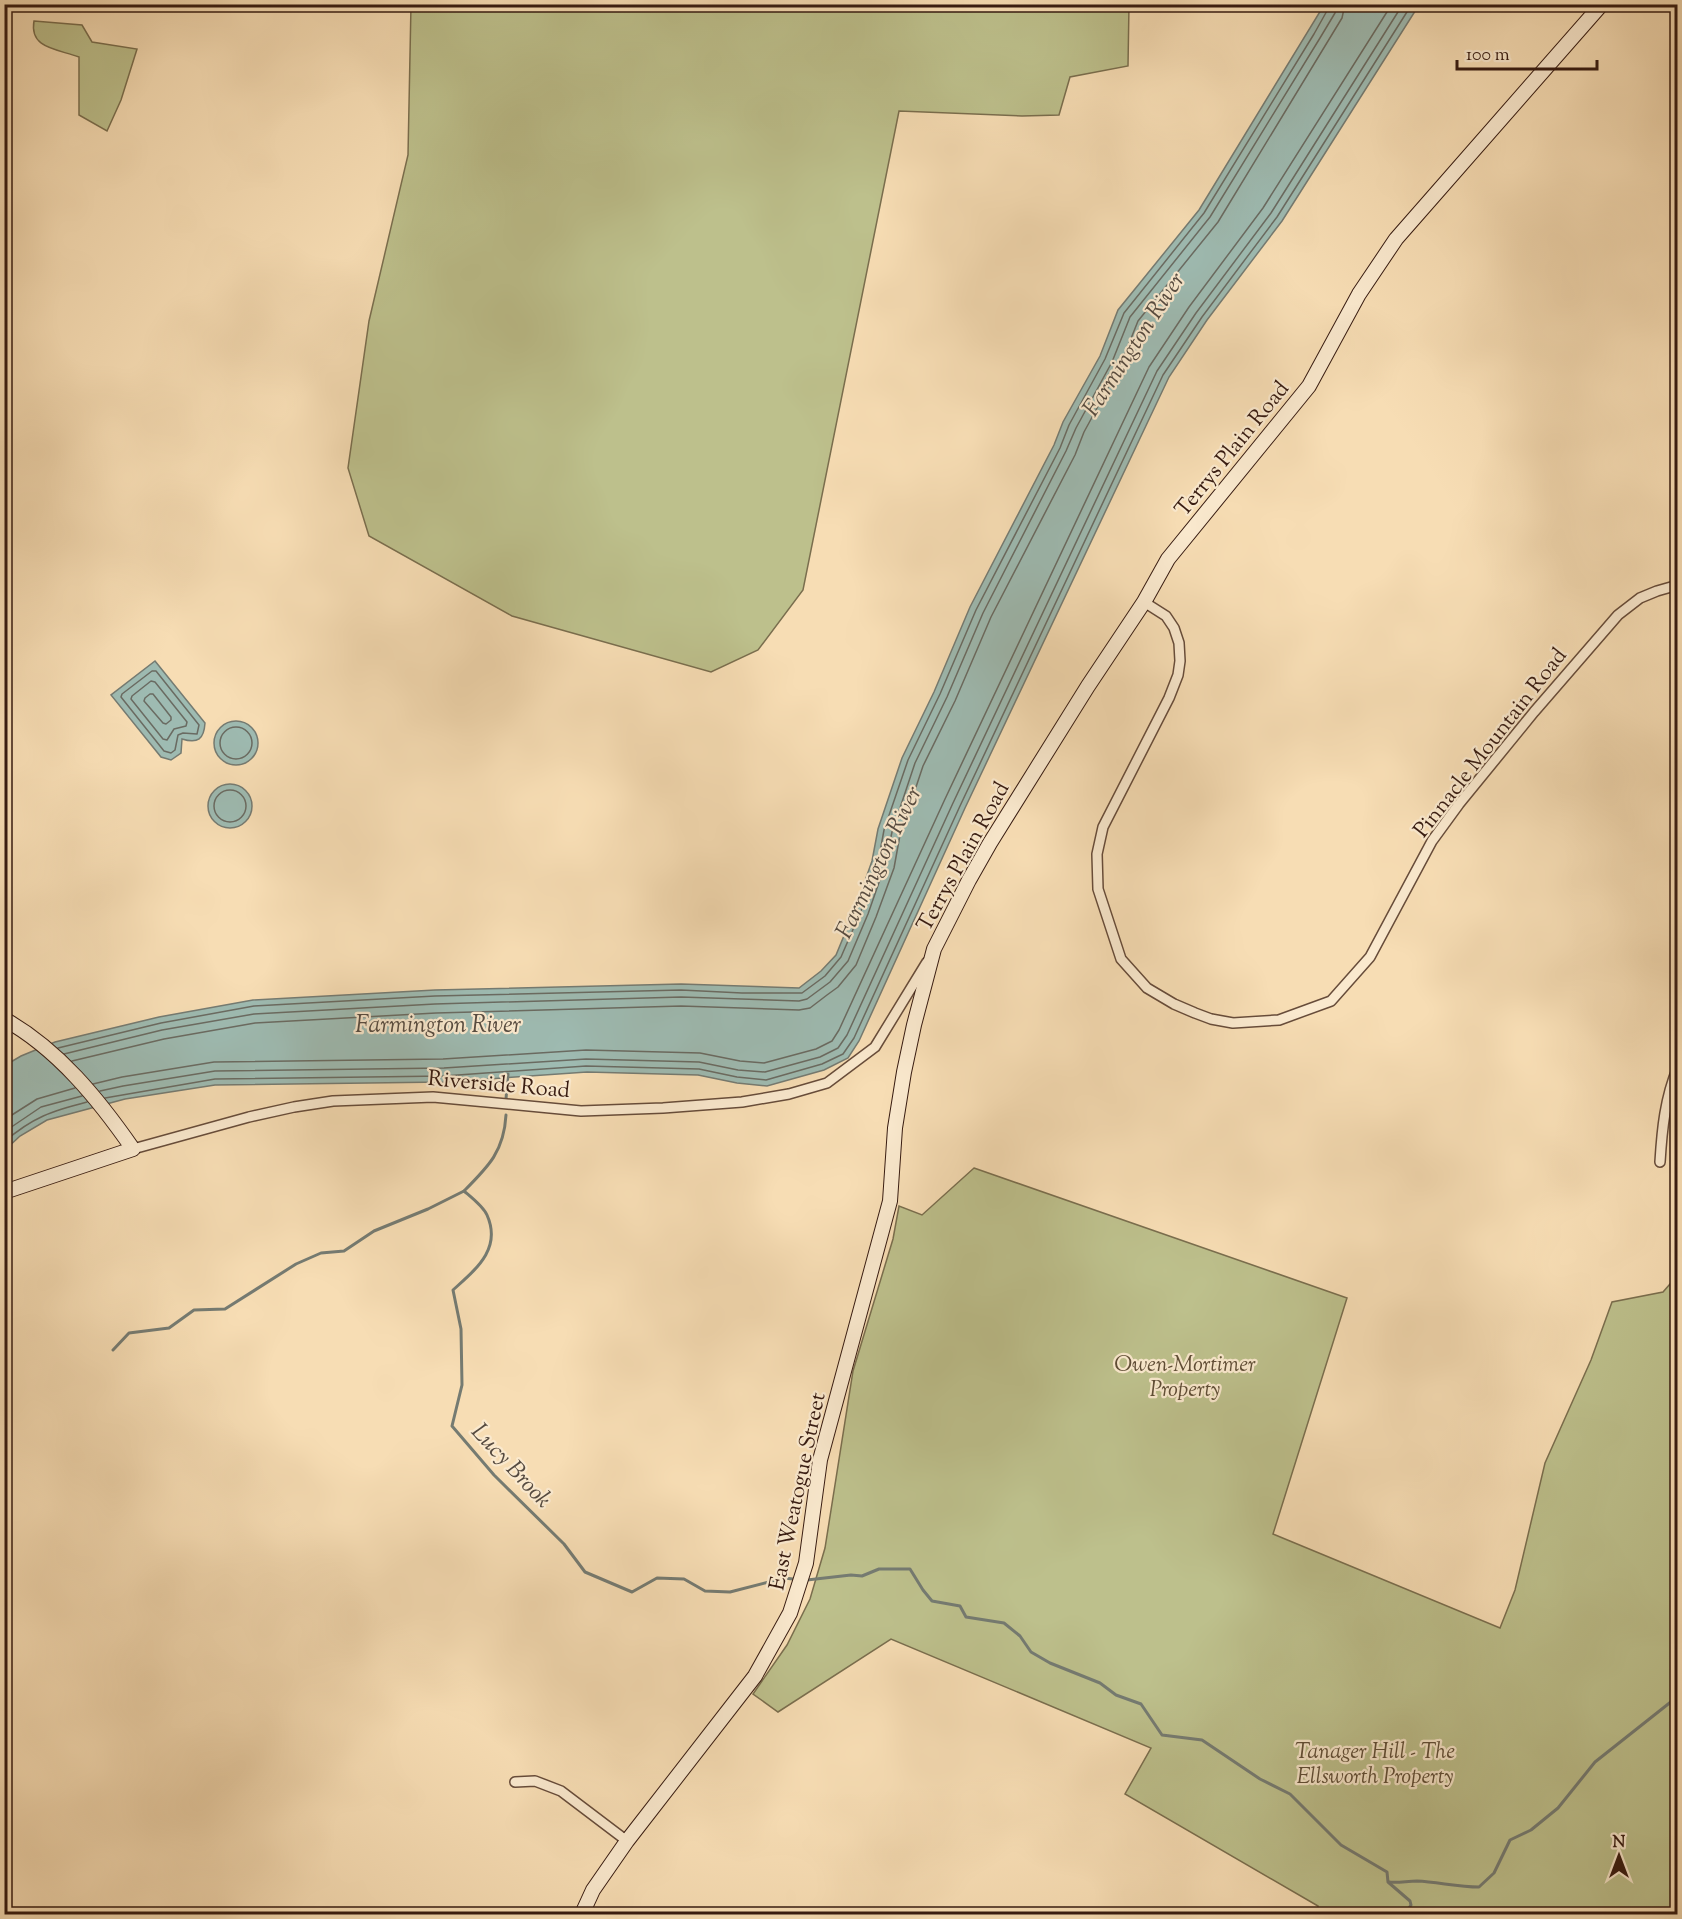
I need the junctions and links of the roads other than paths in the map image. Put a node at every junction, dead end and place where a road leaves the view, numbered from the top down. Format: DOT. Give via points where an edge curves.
graph roads {
  1 [pos="1602,4"];
  2 [pos="1677,585"];
  3 [pos="1144,602"];
  4 [pos="934,949"];
  5 [pos="4,1019"];
  6 [pos="1677,1067"];
  7 [pos="133,1149"];
  8 [pos="1660,1162"];
  9 [pos="4,1192"];
  10 [pos="515,1782"];
  11 [pos="627,1841"];
  12 [pos="582,1914"];
  1 -- 3 [label="street, Terrys Plain Road" via="1396,239 1359,294 1309,386 1168,559"];
  2 -- 3 [label="street, Pinnacle Mountain Road" via="1640,598 1618,615 1541,704 1432,841 1370,957 1331,1001 1279,1020 1233,1023 1195,1013 1147,988 1121,959 1098,889 1097,854 1103,827 1169,698 1179,668 1179,643 1174,628 1166,616"];
  3 -- 4 [label="street, Terrys Plain Road" via="990,843"];
  4 -- 7 [label="street, Riverside Road" via="875,1047 827,1083 789,1094 708,1105 581,1111 433,1097 333,1101 249,1116"];
  4 -- 11 [label="street, East Weatogue Street" via="904,1072 890,1201 820,1460 806,1563 790,1613 755,1676"];
  5 -- 7 [label="street" via="42,1044 81,1083"];
  6 -- 8 [label="street" via="1664,1116"];
  7 -- 9 [label="street, Riverside Road"];
  10 -- 11 [label="street" via="535,1781 561,1791"];
  11 -- 12 [label="street, East Weatogue Street" via="593,1890"];
}
